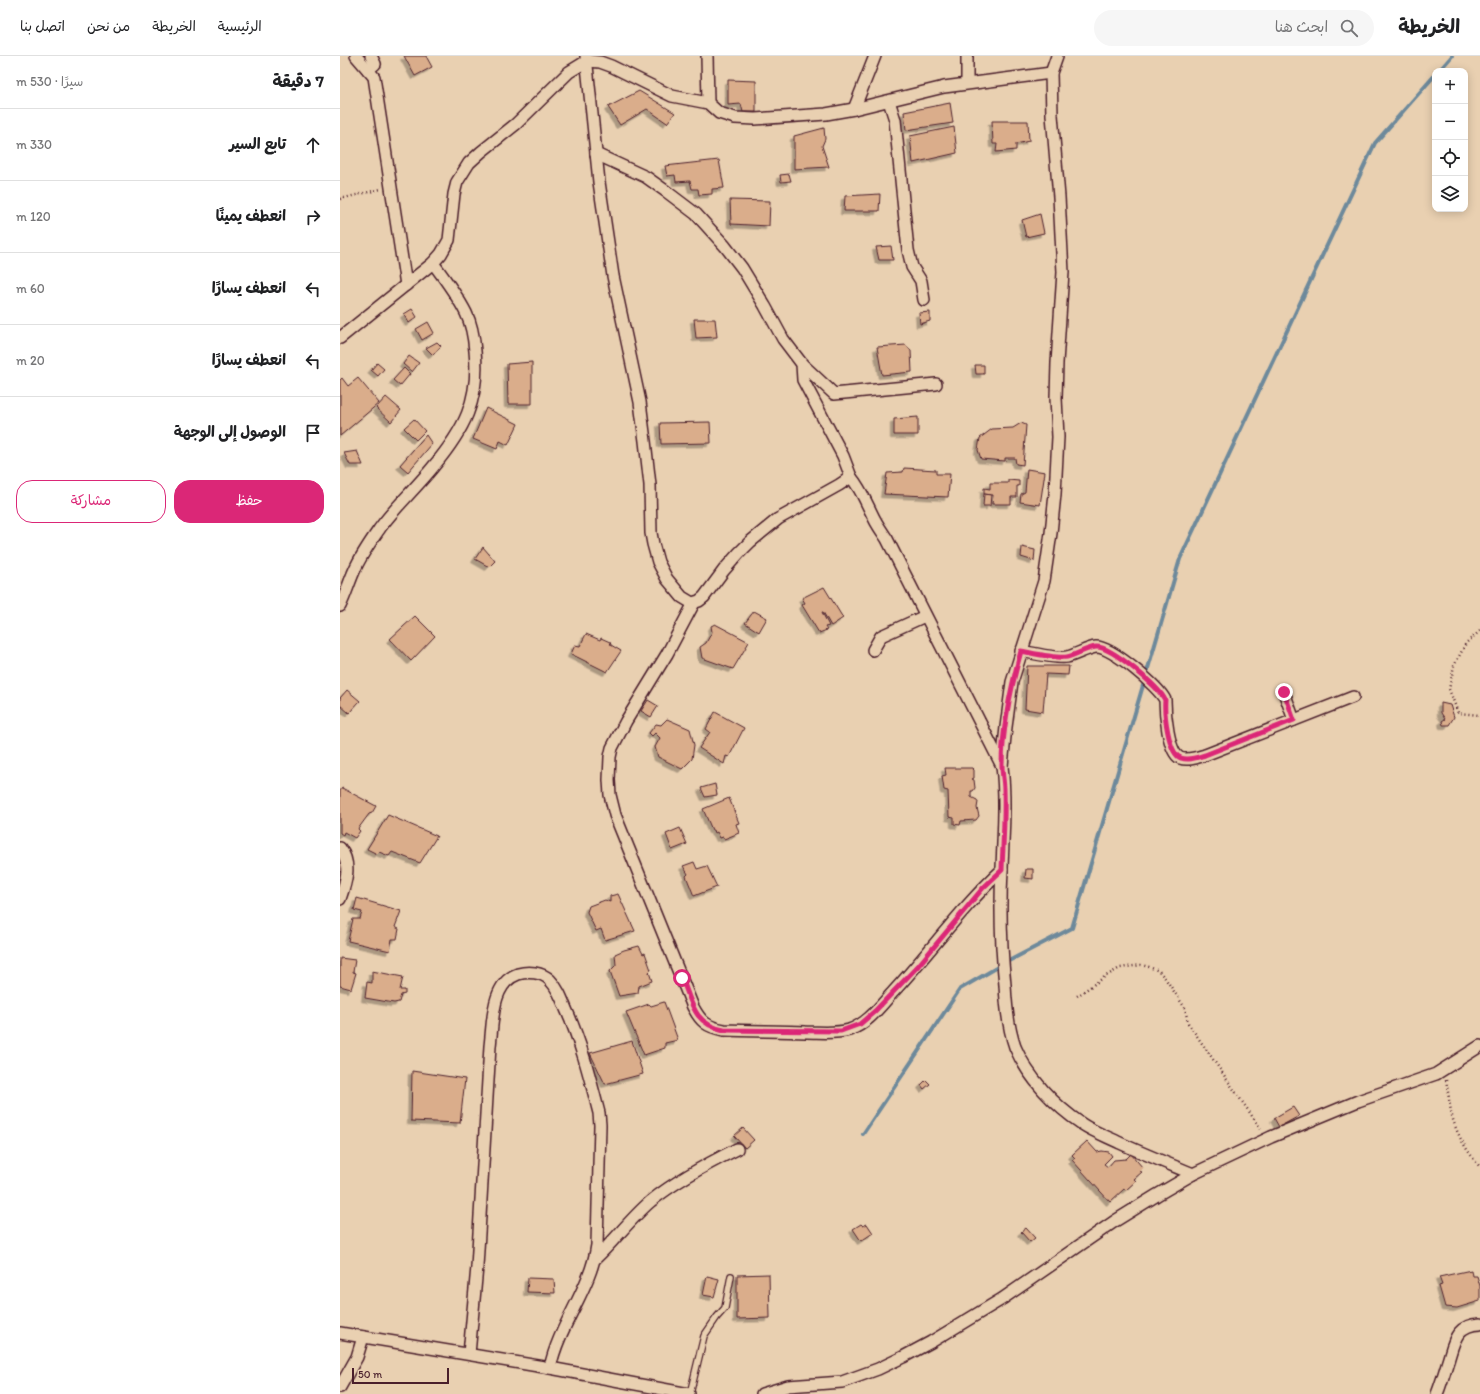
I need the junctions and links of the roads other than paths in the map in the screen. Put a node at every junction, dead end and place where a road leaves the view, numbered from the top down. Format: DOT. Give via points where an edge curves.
graph roads {
  1 [pos="356,56"];
  2 [pos="371,56"];
  3 [pos="707,56"];
  4 [pos="875,56"];
  5 [pos="967,56"];
  6 [pos="1057,56"];
  7 [pos="586,59"];
  8 [pos="368,70"];
  9 [pos="1051,73"];
  10 [pos="967,83"];
  11 [pos="890,101"];
  12 [pos="708,103"];
  13 [pos="854,109"];
  14 [pos="596,154"];
  15 [pos="433,263"];
  16 [pos="406,285"];
  17 [pos="924,300"];
  18 [pos="340,338"];
  19 [pos="802,364"];
  20 [pos="936,384"];
  21 [pos="851,478"];
  22 [pos="694,603"];
  23 [pos="340,606"];
  24 [pos="925,616"];
  25 [pos="873,650"];
  26 [pos="1021,651"];
  27 [pos="1284,692"];
  28 [pos="1353,696"];
  29 [pos="1294,720"];
  30 [pos="1002,766"];
  31 [pos="340,848"];
  32 [pos="1002,870"];
  33 [pos="340,899"];
  34 [pos="1480,1046"];
  35 [pos="737,1149"];
  36 [pos="1193,1174"];
  37 [pos="596,1258"];
  38 [pos="731,1276"];
  39 [pos="1480,1324"];
  40 [pos="340,1333"];
  41 [pos="363,1337"];
  42 [pos="469,1354"];
  43 [pos="550,1368"];
  44 [pos="340,1387"];
  45 [pos="690,1394"];
  46 [pos="762,1394"];
  47 [pos="1436,1394"];
  1 -- 8 [label="street"];
  2 -- 8 [label="street" via="375,64"];
  3 -- 12 [label="street"];
  4 -- 13 [label="street"];
  5 -- 10 [label="street"];
  6 -- 9 [label="street"];
  7 -- 12 [label="street" via="600,62 672,96"];
  7 -- 14 [label="street"];
  7 -- 15 [label="street" via="569,72 516,124 469,163 457,182 449,240"];
  8 -- 16 [label="street" via="374,77"];
  9 -- 10 [label="street"];
  9 -- 26 [label="street" via="1063,272 1056,363 1058,437 1055,494 1044,581"];
  10 -- 11 [label="street" via="915,93"];
  11 -- 13 [label="street"];
  11 -- 17 [label="street" via="895,120 908,250"];
  12 -- 13 [label="street" via="719,113 735,118 755,119 826,114"];
  14 -- 19 [label="street" via="646,178 684,205 712,230 742,268 783,339"];
  14 -- 22 [label="street" via="613,276 640,402 650,485 653,544 658,562 667,579 682,597"];
  15 -- 16 [label="street"];
  15 -- 23 [label="street" via="467,314 477,366 475,393 465,421 448,448 393,512 364,553 355,568"];
  16 -- 18 [label="street"];
  19 -- 20 [label="street" via="834,394"];
  19 -- 21 [label="street" via="804,380 843,456"];
  21 -- 22 [label="street" via="778,519 750,542 704,597"];
  21 -- 24 [label="street" via="857,484 887,539"];
  22 -- 32 [label="street" via="617,738 610,757 609,780 615,815 693,1007 702,1021 724,1030 828,1032 855,1027 875,1011 983,888"];
  24 -- 25 [label="street" via="881,636"];
  24 -- 30 [label="street"];
  26 -- 29 [label="street" via="1065,657 1095,647 1116,655 1145,678 1165,700 1168,736 1176,755 1181,758 1205,755"];
  26 -- 30 [label="street" via="1012,682"];
  27 -- 29 [label="street"];
  28 -- 29 [label="street"];
  30 -- 32 [label="street"];
  31 -- 33 [label="street" via="348,872"];
  32 -- 36 [label="street" via="1006,1003 1011,1035 1022,1061 1048,1095 1082,1124 1101,1135"];
  34 -- 36 [label="street" via="1436,1074 1358,1101 1271,1137"];
  35 -- 37 [label="street" via="701,1168 652,1201 628,1222"];
  36 -- 46 [label="street" via="1115,1222 1002,1300 903,1357 842,1382 788,1386"];
  37 -- 42 [label="street" via="600,1125 588,1070 575,1029 554,984 539,974 518,974 509,979 500,991 494,1011"];
  37 -- 43 [label="street" via="553,1352"];
  38 -- 45 [label="lane" via="725,1308 704,1336"];
  39 -- 47 [label="street" via="1463,1329 1456,1338"];
  40 -- 41 [label="street"];
  41 -- 42 [label="street"];
  41 -- 44 [label="street" via="357,1357"];
  42 -- 43 [label="street"];
  43 -- 45 [label="street"];
}
